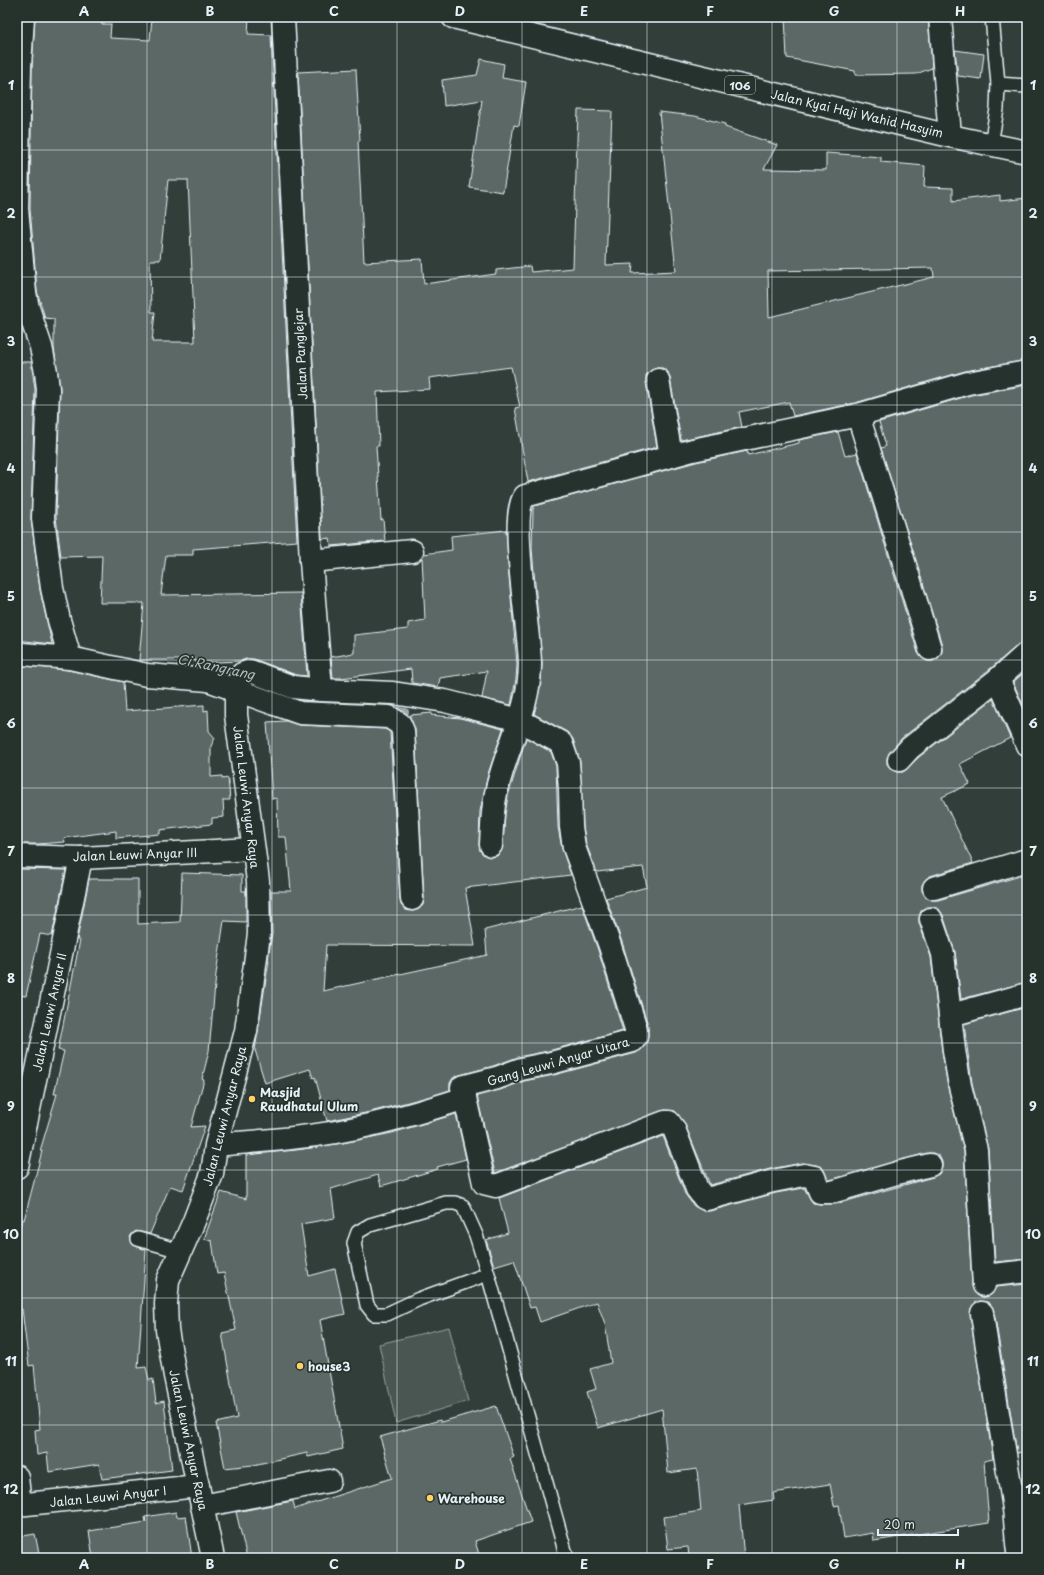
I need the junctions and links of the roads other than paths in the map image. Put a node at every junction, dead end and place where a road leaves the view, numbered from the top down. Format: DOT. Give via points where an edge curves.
graph roads {
  1 [pos="23,17"];
  2 [pos="283,17"];
  3 [pos="940,17"];
  4 [pos="992,17"];
  5 [pos="458,18"];
  6 [pos="998,84"];
  7 [pos="1027,86"];
  8 [pos="950,136"];
  9 [pos="991,144"];
  10 [pos="1027,152"];
  11 [pos="1027,372"];
  12 [pos="658,380"];
  13 [pos="858,416"];
  14 [pos="671,456"];
  15 [pos="412,551"];
  16 [pos="311,561"];
  17 [pos="930,648"];
  18 [pos="17,652"];
  19 [pos="1027,654"];
  20 [pos="70,658"];
  21 [pos="998,679"];
  22 [pos="238,683"];
  23 [pos="321,690"];
  24 [pos="519,720"];
  25 [pos="1027,745"];
  26 [pos="899,760"];
  27 [pos="491,845"];
  28 [pos="253,850"];
  29 [pos="17,856"];
  30 [pos="81,858"];
  31 [pos="1027,860"];
  32 [pos="934,888"];
  33 [pos="412,899"];
  34 [pos="931,918"];
  35 [pos="1027,994"];
  36 [pos="951,1015"];
  37 [pos="465,1098"];
  38 [pos="216,1145"];
  39 [pos="930,1165"];
  40 [pos="17,1167"];
  41 [pos="138,1239"];
  42 [pos="180,1251"];
  43 [pos="1027,1271"];
  44 [pos="488,1274"];
  45 [pos="982,1313"];
  46 [pos="17,1477"];
  47 [pos="329,1482"];
  48 [pos="200,1496"];
  49 [pos="18,1505"];
  50 [pos="213,1558"];
  51 [pos="567,1558"];
  52 [pos="1019,1558"];
  1 -- 20 [label="street" via="17,209 25,293 41,347 47,383 43,518 52,588"];
  2 -- 16 [label="street, Jalan Panglejar"];
  3 -- 8 [label="street"];
  4 -- 6 [label="lane"];
  5 -- 8 [label="street, Jalan Kyai Haji Wahid Hasyim / 106"];
  6 -- 7 [label="lane"];
  6 -- 9 [label="lane"];
  8 -- 9 [label="street, Jalan Kyai Haji Wahid Hasyim / 106"];
  9 -- 10 [label="street, Jalan Kyai Haji Wahid Hasyim / 106"];
  11 -- 13 [label="street" via="968,383"];
  12 -- 14 [label="street"];
  13 -- 14 [label="street"];
  13 -- 17 [label="street"];
  14 -- 24 [label="street" via="525,496 521,501 517,528 530,665 526,701"];
  15 -- 16 [label="street"];
  16 -- 23 [label="street, Jalan Panglejar"];
  18 -- 20 [label="street"];
  19 -- 21 [label="street"];
  20 -- 22 [label="street" via="147,674"];
  21 -- 25 [label="street"];
  21 -- 26 [label="street" via="910,748"];
  22 -- 23 [label="street" via="250,671 293,687"];
  22 -- 28 [label="street, Jalan Leuwi Anyar Raya" via="236,715"];
  22 -- 33 [label="street" via="300,713 389,717 400,724 403,731"];
  23 -- 24 [label="street" via="393,693 445,701"];
  24 -- 27 [label="street" via="496,792"];
  24 -- 37 [label="street, Gang Leuwi Anyar Utara" via="561,743 565,751 569,769 574,847 610,946 636,1036 633,1041 521,1069 462,1087"];
  28 -- 30 [label="street, Jalan Leuwi Anyar III"];
  28 -- 38 [label="street, Jalan Leuwi Anyar Raya" via="258,881 259,934 246,1031"];
  29 -- 30 [label="street, Jalan Leuwi Anyar III"];
  30 -- 40 [label="street, Jalan Leuwi Anyar II"];
  31 -- 32 [label="street"];
  34 -- 36 [label="street" via="943,954"];
  35 -- 36 [label="street"];
  36 -- 43 [label="street" via="960,1086 976,1150 984,1281"];
  37 -- 38 [label="street" via="425,1111 341,1131"];
  37 -- 39 [label="street" via="484,1183 489,1185 496,1186 665,1122 669,1122 674,1129 697,1189 707,1199 804,1175 814,1177 820,1192 832,1192"];
  38 -- 42 [label="street, Jalan Leuwi Anyar Raya" via="212,1174"];
  41 -- 42 [label="lane"];
  42 -- 48 [label="street, Jalan Leuwi Anyar Raya" via="168,1280 167,1330"];
  44 -- 44 [label="lane" via="387,1314 374,1314 367,1305 354,1243 358,1232 370,1225 446,1203 455,1203 463,1206 476,1235"];
  44 -- 51 [label="lane"];
  45 -- 52 [label="street" via="1014,1511"];
  46 -- 49 [label="street"];
  47 -- 48 [label="street, Jalan Leuwi Anyar I"];
  48 -- 49 [label="street, Jalan Leuwi Anyar I"];
  48 -- 50 [label="street, Jalan Leuwi Anyar Raya"];
}
